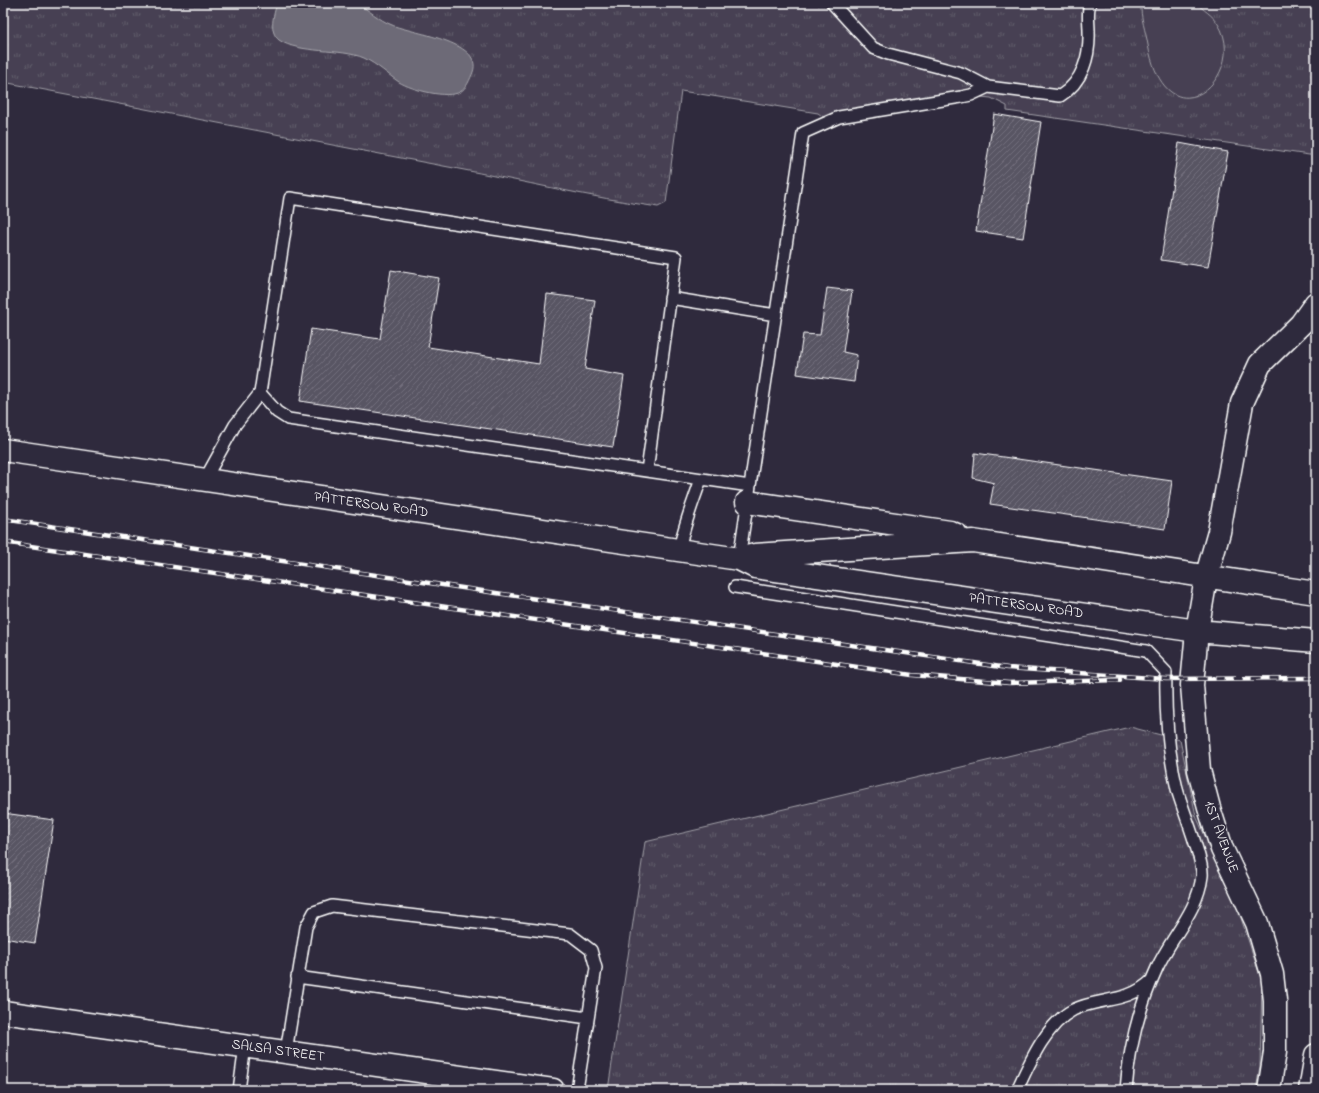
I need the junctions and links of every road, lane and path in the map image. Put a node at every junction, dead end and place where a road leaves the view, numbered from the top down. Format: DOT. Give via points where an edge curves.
graph roads {
  1 [pos="832,3"];
  2 [pos="1090,3"];
  3 [pos="1096,3"];
  4 [pos="1089,43"];
  5 [pos="988,87"];
  6 [pos="670,298"];
  7 [pos="1316,303"];
  8 [pos="776,315"];
  9 [pos="260,393"];
  10 [pos="3,450"];
  11 [pos="647,472"];
  12 [pos="700,479"];
  13 [pos="204,481"];
  14 [pos="748,494"];
  15 [pos="973,541"];
  16 [pos="679,551"];
  17 [pos="739,559"];
  18 [pos="1206,578"];
  19 [pos="735,587"];
  20 [pos="1316,593"];
  21 [pos="1197,630"];
  22 [pos="1316,640"];
  23 [pos="297,977"];
  24 [pos="1154,978"];
  25 [pos="3,1012"];
  26 [pos="588,1018"];
  27 [pos="1044,1039"];
  28 [pos="245,1046"];
  29 [pos="286,1052"];
  30 [pos="1316,1055"];
  31 [pos="239,1090"];
  32 [pos="553,1090"];
  33 [pos="577,1090"];
  34 [pos="1017,1090"];
  35 [pos="1023,1090"];
  36 [pos="1126,1090"];
  37 [pos="1269,1090"];
  38 [pos="1310,1090"];
  1 -- 5 [label="lane" via="873,48 961,73"];
  2 -- 4 [label="lane"];
  3 -- 4 [label="lane"];
  4 -- 5 [label="lane" via="1080,78 1060,96"];
  5 -- 8 [label="lane" via="971,95 839,117 802,132"];
  6 -- 8 [label="lane"];
  6 -- 9 [label="lane" via="676,257 290,198"];
  6 -- 11 [label="lane"];
  7 -- 18 [label="street, 1ST AVENUE" via="1301,324 1260,364 1242,403 1219,532"];
  8 -- 14 [label="lane"];
  9 -- 11 [label="lane" via="288,419"];
  9 -- 13 [label="lane" via="235,425"];
  10 -- 13 [label="street, PATTERSON ROAD"];
  11 -- 12 [label="lane"];
  12 -- 14 [label="lane"];
  12 -- 16 [label="lane" via="690,515 682,532"];
  13 -- 16 [label="street, PATTERSON ROAD"];
  14 -- 15 [label="street" via="950,532"];
  14 -- 17 [label="lane"];
  15 -- 17 [label="street, PATTERSON ROAD" via="755,555"];
  15 -- 18 [label="street, PATTERSON ROAD"];
  16 -- 17 [label="street, PATTERSON ROAD"];
  17 -- 21 [label="street, PATTERSON ROAD" via="755,567"];
  18 -- 20 [label="street, PATTERSON ROAD"];
  18 -- 21 [label="street, 1ST AVENUE"];
  19 -- 24 [label="lane" via="1146,651 1160,664 1166,672 1169,730 1177,790 1202,874 1198,893"];
  21 -- 22 [label="street, PATTERSON ROAD"];
  21 -- 37 [label="street, 1ST AVENUE" via="1192,698 1199,770 1222,849 1257,923 1272,974 1275,1052"];
  23 -- 26 [label="lane"];
  23 -- 26 [label="lane" via="306,927 314,912 332,906 570,934 591,950 596,968"];
  23 -- 29 [label="lane"];
  24 -- 27 [label="lane" via="1141,990 1072,1011 1056,1024"];
  24 -- 36 [label="lane" via="1134,1031"];
  25 -- 28 [label="street, SALSA STREET"];
  26 -- 33 [label="lane"];
  27 -- 34 [label="lane"];
  27 -- 35 [label="lane"];
  28 -- 29 [label="street, SALSA STREET"];
  28 -- 31 [label="lane"];
  29 -- 32 [label="street, SALSA STREET"];
  30 -- 38 [label="street"];
}
